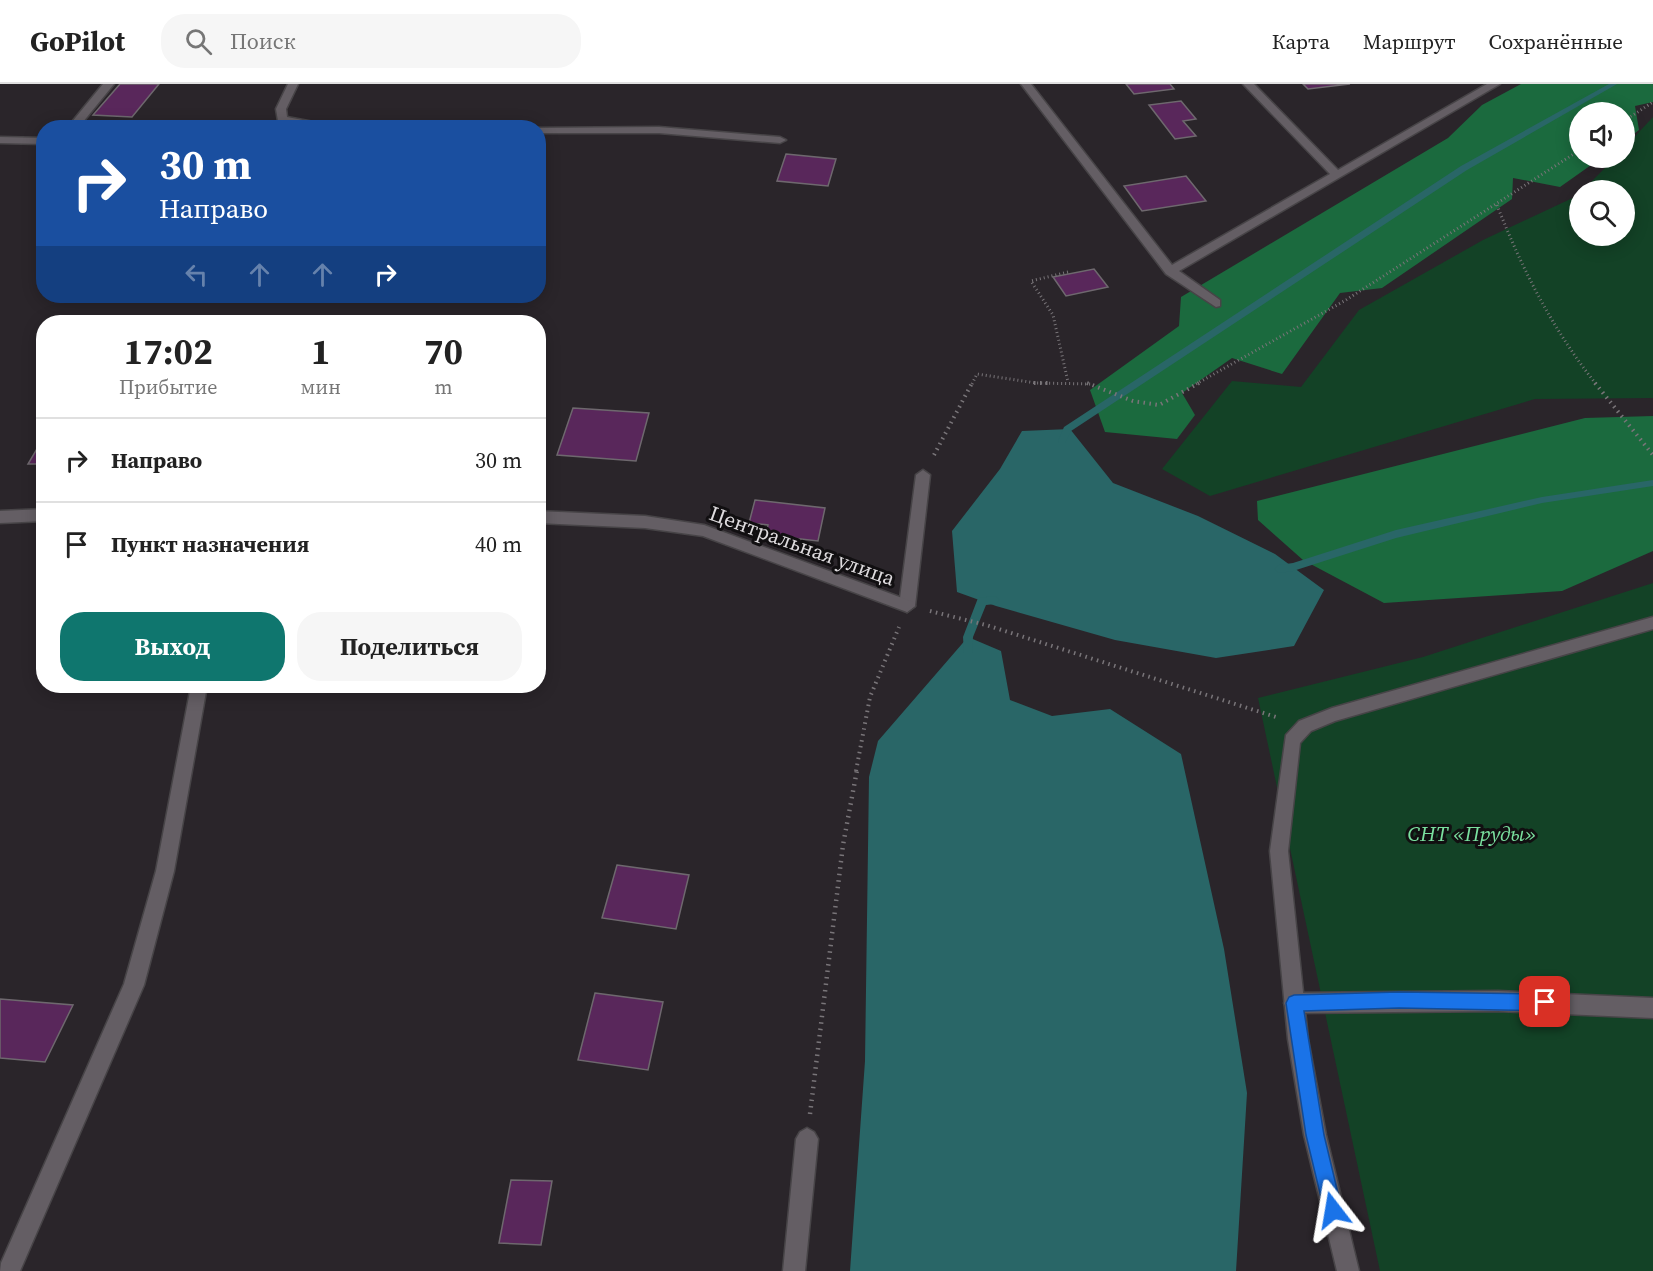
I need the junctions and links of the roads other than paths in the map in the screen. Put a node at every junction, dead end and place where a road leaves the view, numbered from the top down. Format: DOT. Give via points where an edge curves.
graph roads {
  1 [pos="109,84"];
  2 [pos="293,84"];
  3 [pos="1026,84"];
  4 [pos="1248,84"];
  5 [pos="1495,84"];
  6 [pos="79,120"];
  7 [pos="288,120"];
  8 [pos="546,130"];
  9 [pos="0,140"];
  10 [pos="780,140"];
  11 [pos="36,141"];
  12 [pos="1337,175"];
  13 [pos="1170,271"];
  14 [pos="1215,303"];
  15 [pos="923,475"];
  16 [pos="36,515"];
  17 [pos="0,517"];
  18 [pos="546,517"];
  19 [pos="1653,622"];
  20 [pos="198,693"];
  21 [pos="1294,1003"];
  22 [pos="1653,1008"];
  23 [pos="807,1139"];
  24 [pos="9,1271"];
  25 [pos="794,1271"];
  26 [pos="1348,1271"];
  1 -- 6 [label="street"];
  2 -- 7 [label="street" via="281,109 282,118"];
  3 -- 13 [label="street"];
  4 -- 12 [label="street"];
  5 -- 12 [label="street"];
  8 -- 10 [label="street" via="659,130"];
  9 -- 11 [label="street"];
  12 -- 13 [label="street"];
  13 -- 14 [label="street"];
  15 -- 18 [label="street, Центральная улица" via="908,606 704,531 645,522"];
  16 -- 17 [label="street"];
  19 -- 21 [label="street" via="1305,726 1292,740 1280,851"];
  20 -- 24 [label="street" via="165,871 134,985"];
  21 -- 22 [label="street" via="1487,1001"];
  21 -- 26 [label="street" via="1315,1135"];
  23 -- 25 [label="street"];
}
